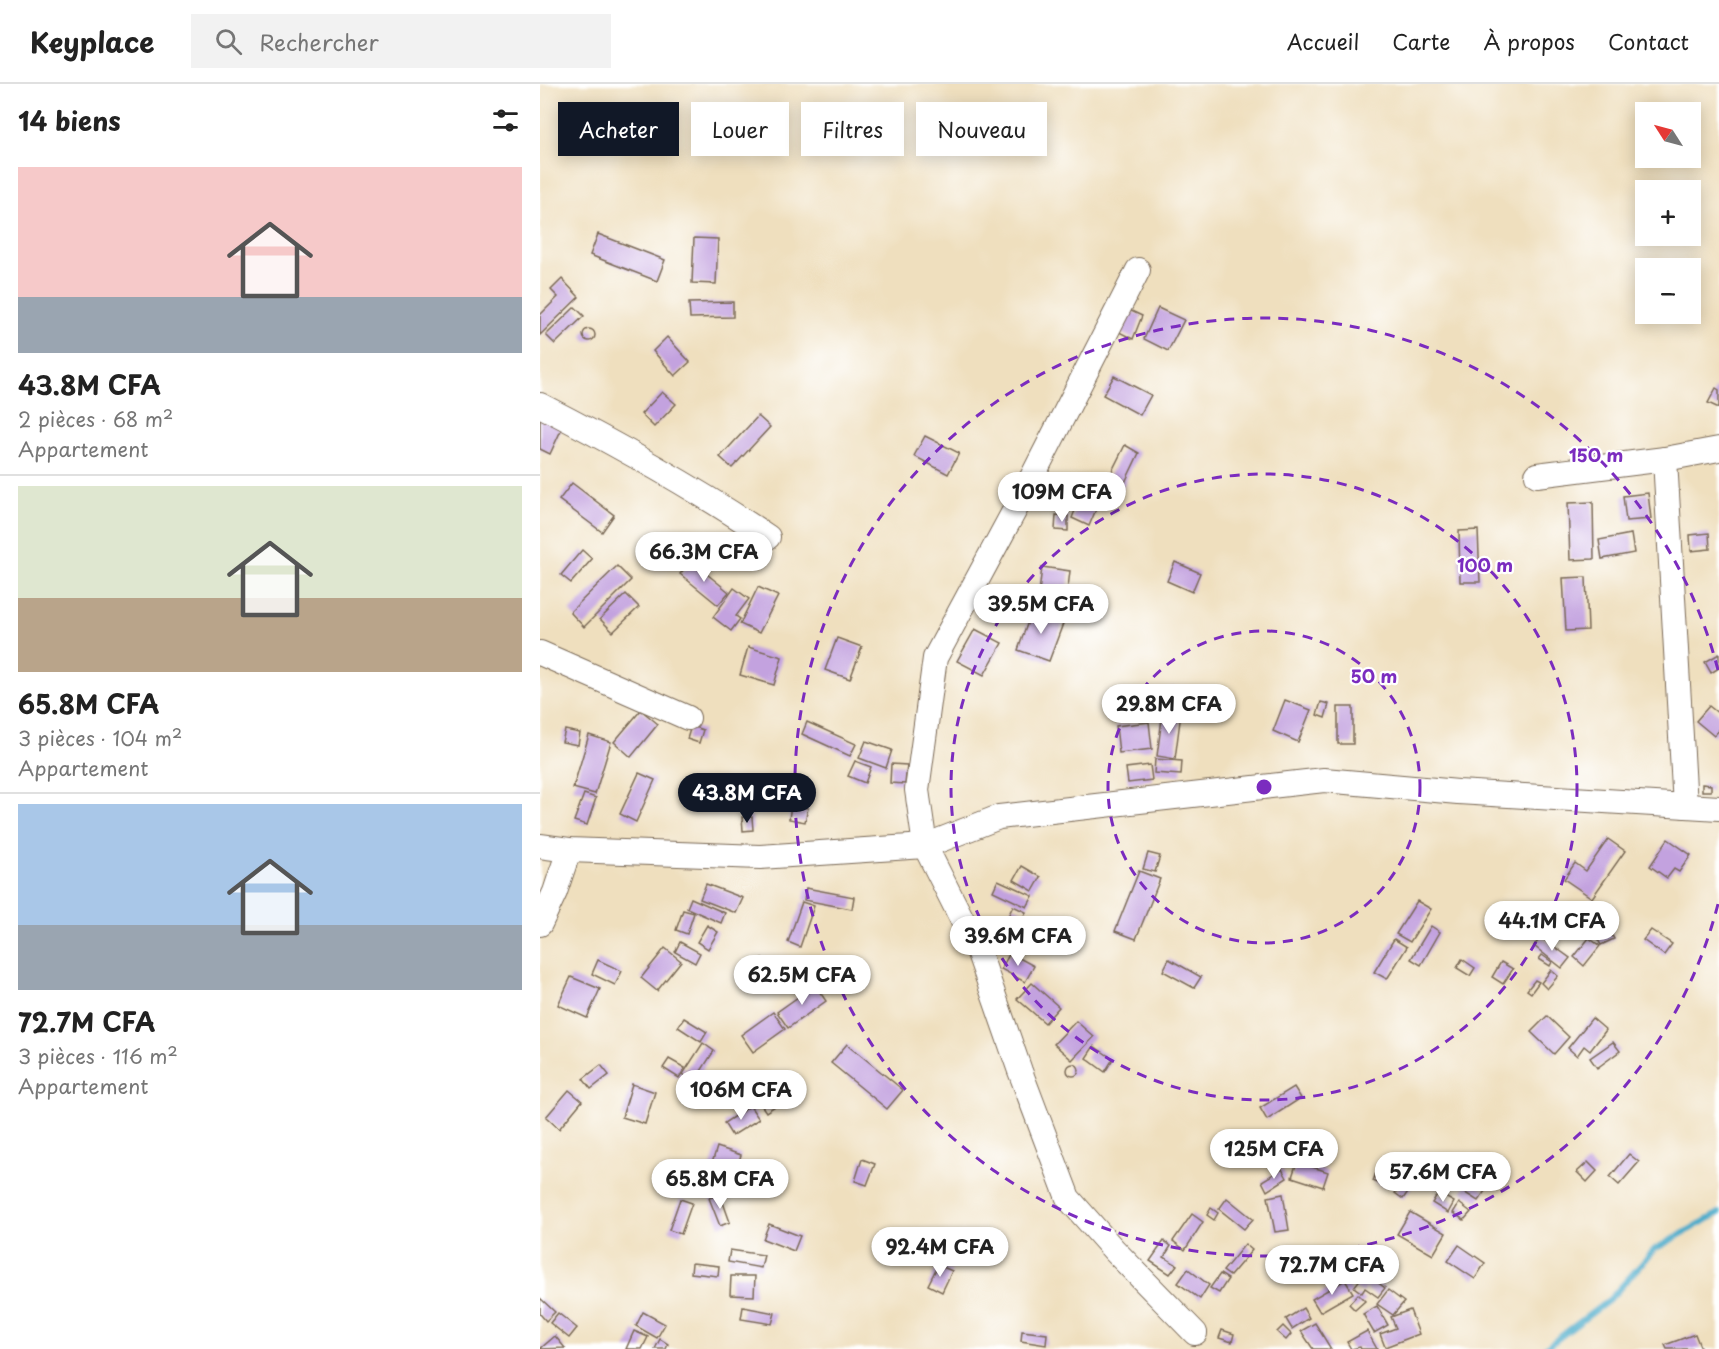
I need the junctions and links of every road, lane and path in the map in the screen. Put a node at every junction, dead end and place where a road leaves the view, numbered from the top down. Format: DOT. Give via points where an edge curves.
graph roads {
  1 [pos="1138,270"];
  2 [pos="540,405"];
  3 [pos="1719,449"];
  4 [pos="1665,459"];
  5 [pos="1537,475"];
  6 [pos="768,537"];
  7 [pos="540,653"];
  8 [pos="688,718"];
  9 [pos="1685,806"];
  10 [pos="1719,808"];
  11 [pos="540,846"];
  12 [pos="925,846"];
  13 [pos="569,850"];
  14 [pos="540,924"];
  15 [pos="1195,1333"];
  1 -- 12 [label="street" via="935,658 917,790"];
  2 -- 6 [label="street" via="665,473"];
  3 -- 4 [label="street"];
  4 -- 5 [label="street"];
  4 -- 9 [label="street"];
  7 -- 8 [label="street"];
  9 -- 10 [label="street"];
  9 -- 12 [label="street" via="1324,780 999,817"];
  11 -- 13 [label="street"];
  12 -- 13 [label="street" via="760,857"];
  12 -- 15 [label="street" via="979,952 1068,1198"];
  13 -- 14 [label="street"];
}
